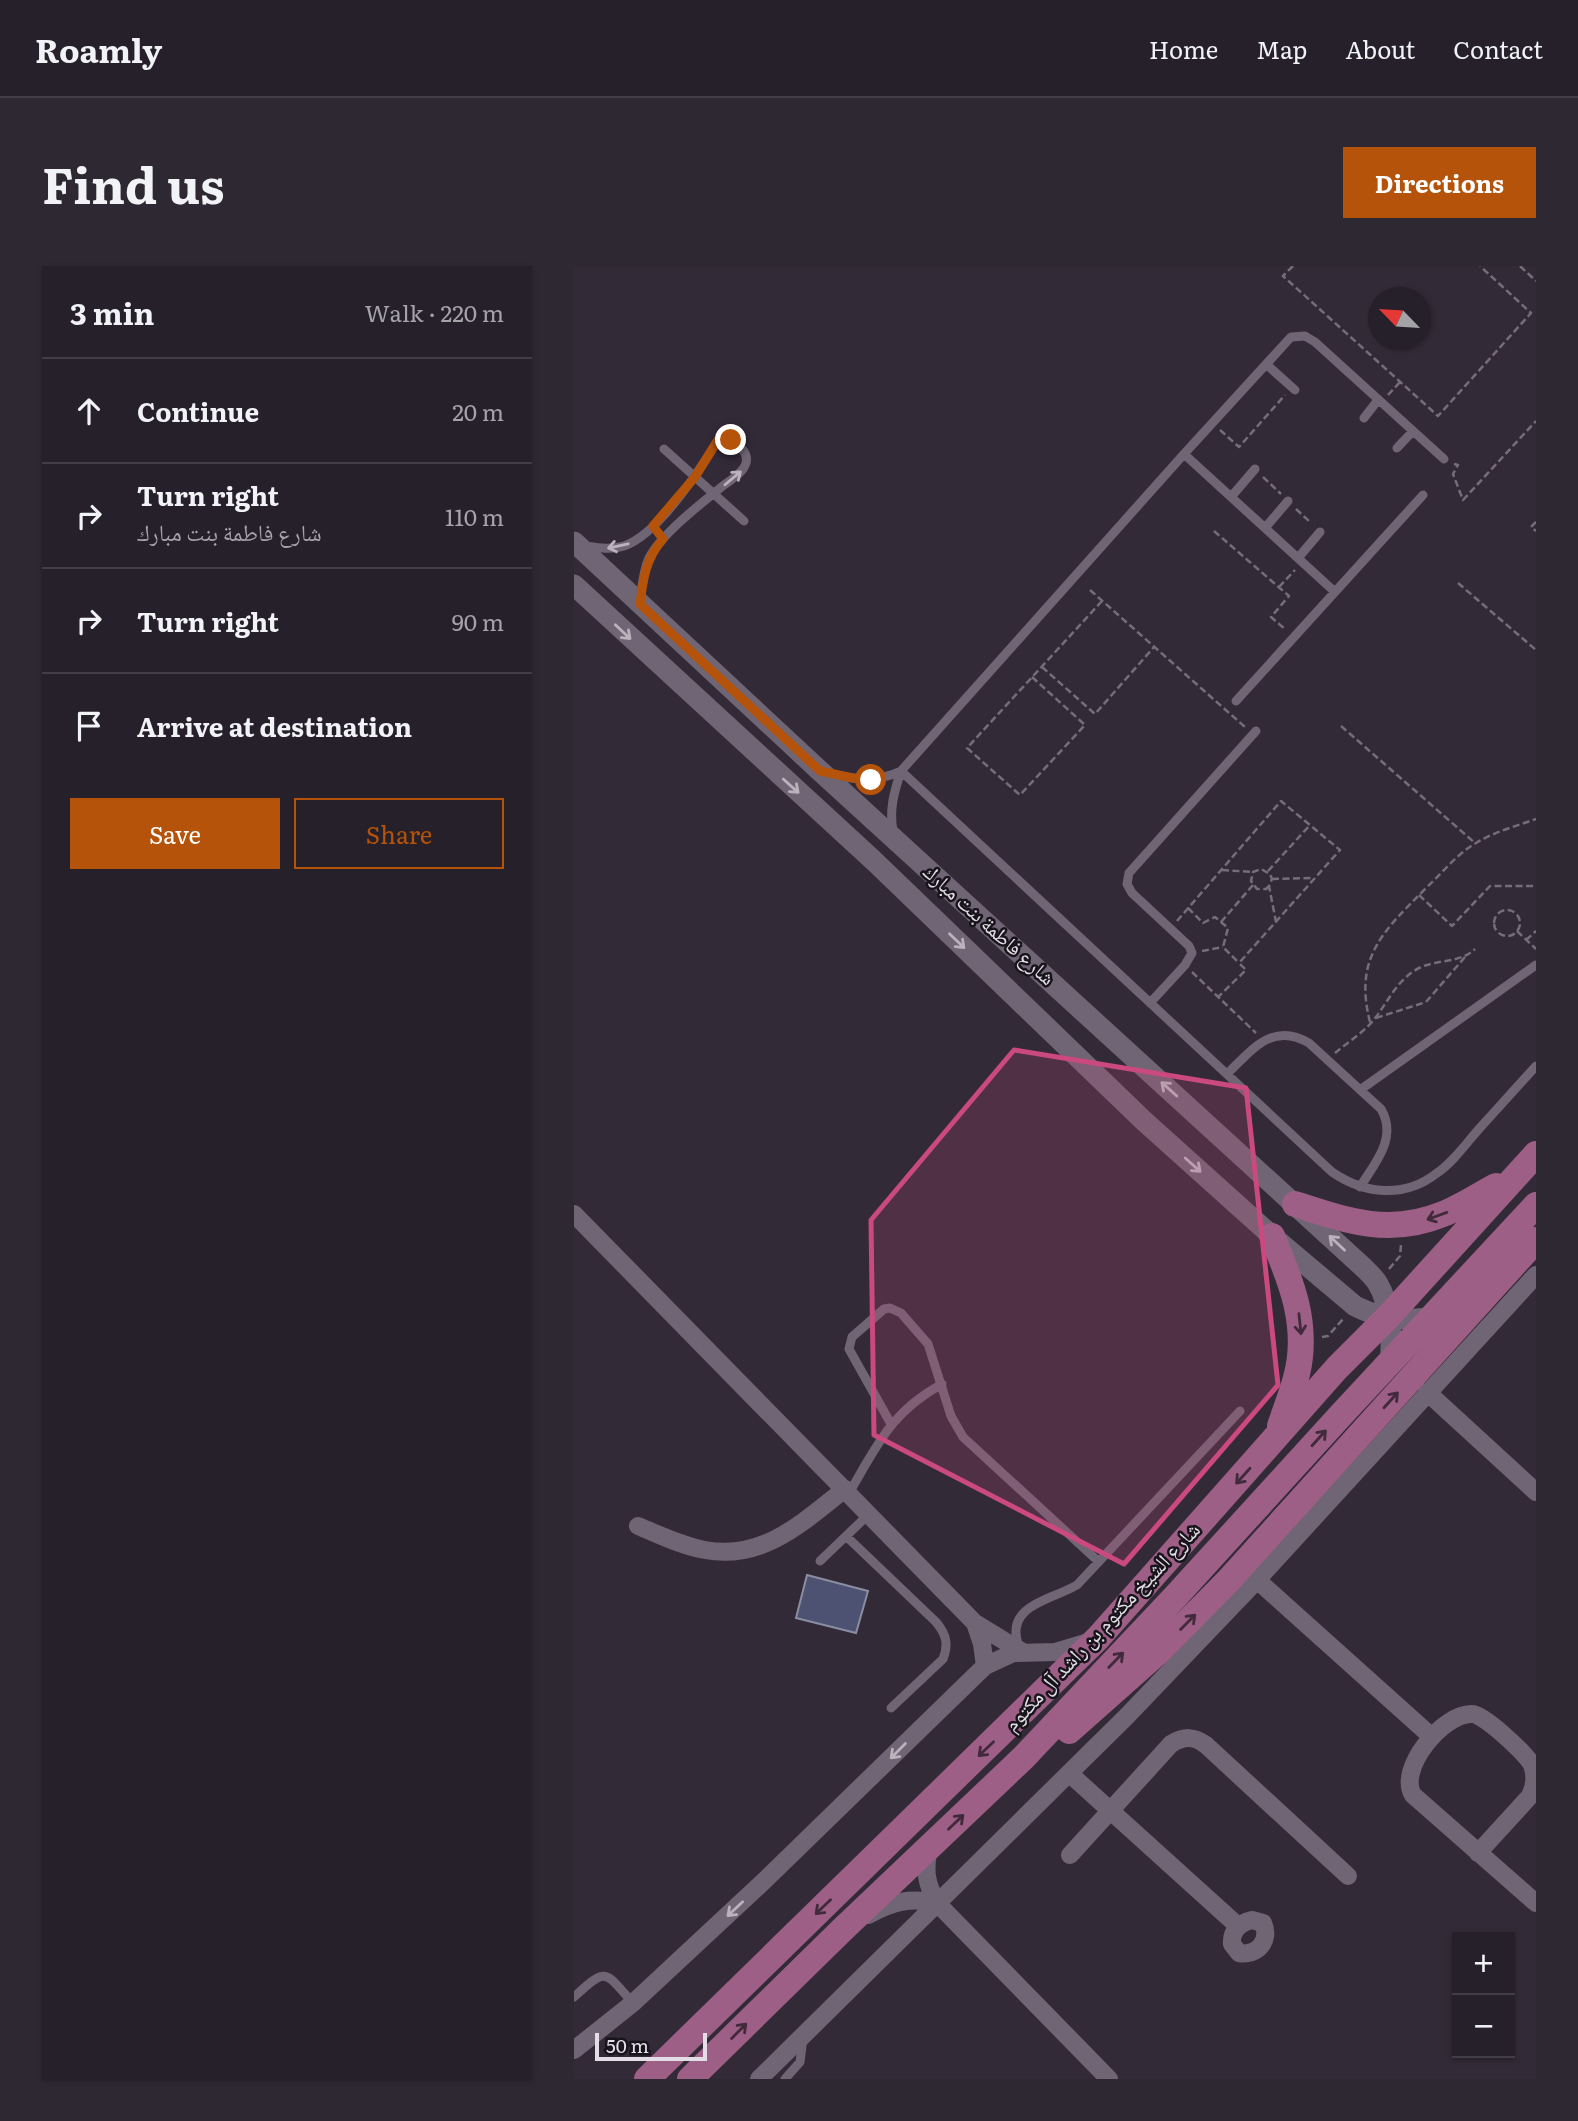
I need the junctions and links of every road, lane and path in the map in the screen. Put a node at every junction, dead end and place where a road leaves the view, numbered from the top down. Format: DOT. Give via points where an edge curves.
graph roads {
  1 [pos="1293,266"];
  2 [pos="1479,266"];
  3 [pos="1520,266"];
  4 [pos="1536,281"];
  5 [pos="1266,364"];
  6 [pos="1400,382"];
  7 [pos="1294,388"];
  8 [pos="1380,401"];
  9 [pos="1364,418"];
  10 [pos="1536,421"];
  11 [pos="1212,424"];
  12 [pos="1413,431"];
  13 [pos="1397,448"];
  14 [pos="664,449"];
  15 [pos="1184,454"];
  16 [pos="1444,460"];
  17 [pos="1255,469"];
  18 [pos="695,477"];
  19 [pos="713,494"];
  20 [pos="1423,495"];
  21 [pos="1231,497"];
  22 [pos="1288,501"];
  23 [pos="744,521"];
  24 [pos="1536,522"];
  25 [pos="653,526"];
  26 [pos="1265,528"];
  27 [pos="1214,531"];
  28 [pos="1536,531"];
  29 [pos="1320,532"];
  30 [pos="663,539"];
  31 [pos="576,544"];
  32 [pos="1300,560"];
  33 [pos="1458,583"];
  34 [pos="574,585"];
  35 [pos="1279,587"];
  36 [pos="1090,590"];
  37 [pos="1335,592"];
  38 [pos="1102,601"];
  39 [pos="640,604"];
  40 [pos="1294,637"];
  41 [pos="1154,647"];
  42 [pos="1536,650"];
  43 [pos="1042,667"];
  44 [pos="1032,677"];
  45 [pos="1236,701"];
  46 [pos="1341,726"];
  47 [pos="1255,733"];
  48 [pos="820,771"];
  49 [pos="901,771"];
  50 [pos="1536,819"];
  51 [pos="1310,825"];
  52 [pos="896,839"];
  53 [pos="1475,843"];
  54 [pos="1221,870"];
  55 [pos="1254,872"];
  56 [pos="1268,872"];
  57 [pos="1315,878"];
  58 [pos="1272,880"];
  59 [pos="1253,886"];
  60 [pos="1269,886"];
  61 [pos="1536,886"];
  62 [pos="1419,895"];
  63 [pos="1188,908"];
  64 [pos="1221,922"];
  65 [pos="1276,922"];
  66 [pos="1170,929"];
  67 [pos="1517,931"];
  68 [pos="1536,931"];
  69 [pos="1526,940"];
  70 [pos="1223,947"];
  71 [pos="1475,949"];
  72 [pos="1536,950"];
  73 [pos="1192,953"];
  74 [pos="1466,956"];
  75 [pos="1239,964"];
  76 [pos="1185,965"];
  77 [pos="1536,965"];
  78 [pos="1218,997"];
  79 [pos="1150,1003"];
  80 [pos="1376,1018"];
  81 [pos="1370,1022"];
  82 [pos="1263,1040"];
  83 [pos="1327,1060"];
  84 [pos="1536,1066"];
  85 [pos="1227,1074"];
  86 [pos="1360,1090"];
  87 [pos="1527,1163"];
  88 [pos="1360,1187"];
  89 [pos="1296,1205"];
  90 [pos="1536,1205"];
  91 [pos="574,1214"];
  92 [pos="1272,1236"];
  93 [pos="1536,1240"];
  94 [pos="1440,1258"];
  95 [pos="1363,1267"];
  96 [pos="1473,1273"];
  97 [pos="1534,1283"];
  98 [pos="1337,1291"];
  99 [pos="1355,1306"];
  100 [pos="1388,1317"];
  101 [pos="1431,1318"];
  102 [pos="1328,1336"];
  103 [pos="1390,1362"];
  104 [pos="1338,1368"];
  105 [pos="942,1384"];
  106 [pos="1427,1392"];
  107 [pos="1240,1411"];
  108 [pos="1340,1416"];
  109 [pos="891,1424"];
  110 [pos="1275,1440"];
  111 [pos="847,1491"];
  112 [pos="1536,1492"];
  113 [pos="868,1515"];
  114 [pos="638,1526"];
  115 [pos="846,1536"];
  116 [pos="820,1561"];
  117 [pos="1099,1562"];
  118 [pos="1257,1580"];
  119 [pos="975,1623"];
  120 [pos="1098,1638"];
  121 [pos="1021,1651"];
  122 [pos="985,1666"];
  123 [pos="891,1708"];
  124 [pos="1432,1737"];
  125 [pos="1023,1758"];
  126 [pos="1070,1774"];
  127 [pos="1111,1810"];
  128 [pos="929,1848"];
  129 [pos="1478,1853"];
  130 [pos="1070,1856"];
  131 [pos="1348,1877"];
  132 [pos="1536,1903"];
  133 [pos="938,1904"];
  134 [pos="1238,1926"];
  135 [pos="843,1929"];
  136 [pos="574,1997"];
  137 [pos="634,2003"];
  138 [pos="804,2034"];
  139 [pos="574,2050"];
  140 [pos="647,2079"];
  141 [pos="690,2079"];
  142 [pos="762,2079"];
  143 [pos="785,2079"];
  144 [pos="1110,2079"];
  1 -- 6 [label="path" via="1283,276"];
  2 -- 6 [label="path" via="1531,313 1438,416"];
  3 -- 4 [label="path"];
  5 -- 7 [label="lane"];
  5 -- 8 [label="lane" via="1291,337 1305,336"];
  5 -- 11 [label="lane"];
  6 -- 8 [label="path"];
  7 -- 11 [label="path" via="1239,447"];
  8 -- 9 [label="lane"];
  8 -- 12 [label="lane"];
  10 -- 16 [label="path" via="1463,500 1453,474 1458,466"];
  11 -- 15 [label="lane"];
  12 -- 13 [label="lane"];
  12 -- 16 [label="lane"];
  14 -- 18 [label="lane"];
  15 -- 21 [label="lane"];
  15 -- 49 [label="lane"];
  17 -- 21 [label="lane"];
  18 -- 19 [label="lane"];
  19 -- 18 [label="lane, one-way" via="743,469 746,457 741,448 728,439 718,440"];
  18 -- 25 [label="lane"];
  19 -- 23 [label="lane"];
  19 -- 30 [label="lane"];
  20 -- 37 [label="lane"];
  21 -- 26 [label="lane"];
  22 -- 26 [label="lane"];
  24 -- 28 [label="path" via="1531,527"];
  25 -- 30 [label="lane"];
  25 -- 31 [label="lane, one-way" via="616,548"];
  26 -- 32 [label="lane"];
  27 -- 35 [label="path"];
  29 -- 32 [label="lane"];
  30 -- 39 [label="lane" via="649,559"];
  31 -- 39 [label="street, شارع فاطمة بنت مبارك"];
  32 -- 35 [label="path"];
  32 -- 37 [label="lane"];
  33 -- 42 [label="path"];
  34 -- 92 [label="street, شارع فاطمة بنت مبارك, one-way"];
  35 -- 40 [label="path" via="1289,596 1271,617"];
  36 -- 38 [label="path"];
  37 -- 40 [label="lane"];
  38 -- 41 [label="path"];
  38 -- 43 [label="path"];
  39 -- 48 [label="street, شارع فاطمة بنت مبارك"];
  40 -- 45 [label="lane"];
  41 -- 43 [label="path" via="1095,714"];
  41 -- 47 [label="path"];
  43 -- 44 [label="path"];
  44 -- 44 [label="path" via="967,748 1020,795 1085,725"];
  46 -- 53 [label="path"];
  47 -- 66 [label="lane" via="1129,873 1128,889"];
  48 -- 49 [label="lane" via="871,780"];
  48 -- 52 [label="street, شارع فاطمة بنت مبارك"];
  49 -- 52 [label="lane" via="891,811"];
  49 -- 79 [label="lane"];
  50 -- 53 [label="path"];
  51 -- 54 [label="path" via="1281,801"];
  51 -- 56 [label="path"];
  51 -- 57 [label="path" via="1340,850"];
  89 -- 52 [label="street, شارع فاطمة بنت مبارك, one-way"];
  53 -- 62 [label="path"];
  54 -- 55 [label="path"];
  54 -- 63 [label="path"];
  55 -- 56 [label="path"];
  55 -- 59 [label="path"];
  56 -- 58 [label="path"];
  57 -- 58 [label="path"];
  57 -- 65 [label="path"];
  58 -- 60 [label="path"];
  59 -- 60 [label="path" via="1261,890"];
  59 -- 64 [label="path"];
  60 -- 65 [label="path"];
  61 -- 62 [label="path" via="1490,887 1452,926"];
  62 -- 81 [label="path" via="1385,930 1373,951 1365,986"];
  63 -- 64 [label="path" via="1203,923 1215,917"];
  63 -- 66 [label="path"];
  64 -- 70 [label="path" via="1228,928"];
  65 -- 75 [label="path"];
  66 -- 73 [label="lane"];
  67 -- 67 [label="path" via="1520,921 1515,913 1505,910 1496,915 1494,925 1499,934"];
  67 -- 69 [label="path"];
  68 -- 69 [label="path"];
  69 -- 72 [label="path"];
  70 -- 73 [label="path"];
  70 -- 75 [label="path"];
  71 -- 74 [label="path"];
  73 -- 76 [label="lane"];
  74 -- 80 [label="path" via="1426,1002"];
  74 -- 80 [label="path" via="1414,971 1393,991"];
  75 -- 78 [label="path" via="1245,970"];
  76 -- 78 [label="path"];
  76 -- 79 [label="lane"];
  77 -- 86 [label="lane"];
  78 -- 82 [label="path"];
  79 -- 85 [label="lane"];
  80 -- 81 [label="path"];
  81 -- 83 [label="path"];
  82 -- 83 [label="lane" via="1294,1036"];
  82 -- 85 [label="lane"];
  83 -- 86 [label="lane"];
  84 -- 88 [label="lane" via="1437,1173 1392,1191"];
  85 -- 88 [label="lane" via="1332,1172"];
  86 -- 88 [label="lane" via="1381,1109 1388,1133"];
  87 -- 89 [label="main road, one-way" via="1425,1221 1361,1224"];
  87 -- 94 [label="main road, شارع الشيخ مكتوم بن راشد آل مكتوم"];
  95 -- 89 [label="street, شارع فاطمة بنت مبارك, one-way"];
  90 -- 96 [label="main road, شارع الشيخ مكتوم بن راشد آل مكتوم"];
  91 -- 111 [label="street"];
  92 -- 98 [label="street, شارع فاطمة بنت مبارك"];
  92 -- 110 [label="main road, one-way" via="1297,1302 1302,1344 1296,1380"];
  125 -- 93 [label="main road, one-way" via="1068,1732 1193,1617"];
  94 -- 96 [label="main road" via="1446,1278 1456,1280"];
  94 -- 100 [label="main road, شارع الشيخ مكتوم بن راشد آل مكتوم"];
  95 -- 98 [label="street" via="1362,1284 1355,1291"];
  95 -- 100 [label="street, شارع فاطمة بنت مبارك" via="1377,1282"];
  96 -- 101 [label="main road, شارع الشيخ مكتوم بن راشد آل مكتوم"];
  97 -- 106 [label="street"];
  98 -- 99 [label="street, شارع فاطمة بنت مبارك"];
  99 -- 100 [label="street, شارع فاطمة بنت مبارك"];
  99 -- 102 [label="path"];
  100 -- 101 [label="street, شارع فاطمة بنت مبارك"];
  100 -- 103 [label="street, شارع فاطمة بنت مبارك"];
  100 -- 104 [label="main road, شارع الشيخ مكتوم بن راشد آل مكتوم"];
  101 -- 103 [label="main road, شارع الشيخ مكتوم بن راشد آل مكتوم"];
  103 -- 108 [label="main road, شارع الشيخ مكتوم بن راشد آل مكتوم"];
  104 -- 108 [label="main road" via="1352,1376"];
  104 -- 110 [label="main road, شارع الشيخ مكتوم بن راشد آل مكتوم"];
  105 -- 109 [label="lane"];
  105 -- 109 [label="lane" via="932,1351 917,1330 895,1309 878,1313 852,1338 849,1349"];
  105 -- 117 [label="lane" via="957,1427 971,1446"];
  106 -- 112 [label="street"];
  106 -- 118 [label="street"];
  107 -- 117 [label="lane"];
  125 -- 108 [label="main road, شارع الشيخ مكتوم بن راشد آل مكتوم, one-way"];
  109 -- 111 [label="lane"];
  110 -- 120 [label="main road, شارع الشيخ مكتوم بن راشد آل مكتوم, one-way"];
  111 -- 113 [label="street"];
  111 -- 114 [label="street" via="776,1541 741,1552 703,1550"];
  113 -- 115 [label="lane"];
  113 -- 119 [label="street"];
  115 -- 116 [label="lane"];
  115 -- 123 [label="lane" via="936,1622 946,1639 943,1659"];
  117 -- 121 [label="lane" via="1077,1585 1028,1606 1016,1627"];
  118 -- 124 [label="street"];
  118 -- 126 [label="street"];
  119 -- 121 [label="street"];
  119 -- 122 [label="street"];
  120 -- 121 [label="street" via="1055,1652"];
  120 -- 140 [label="main road, شارع الشيخ مكتوم بن راشد آل مكتوم, one-way"];
  121 -- 122 [label="street"];
  122 -- 137 [label="street, one-way"];
  124 -- 129 [label="street" via="1413,1767 1409,1789"];
  124 -- 129 [label="street" via="1456,1718 1477,1714 1532,1766 1535,1776 1530,1796"];
  128 -- 125 [label="main road, شارع الشيخ مكتوم بن راشد آل مكتوم, one-way"];
  126 -- 127 [label="street"];
  126 -- 133 [label="street"];
  127 -- 130 [label="street"];
  127 -- 131 [label="street" via="1171,1744 1189,1737 1198,1740"];
  127 -- 134 [label="street"];
  128 -- 133 [label="street" via="927,1883"];
  128 -- 135 [label="main road, شارع الشيخ مكتوم بن راشد آل مكتوم"];
  129 -- 132 [label="street"];
  133 -- 135 [label="street" via="896,1902"];
  133 -- 138 [label="street"];
  133 -- 144 [label="street"];
  141 -- 135 [label="main road, شارع الشيخ مكتوم بن راشد آل مكتوم, one-way"];
  136 -- 137 [label="lane" via="602,1975"];
  137 -- 139 [label="street"];
  138 -- 142 [label="street"];
  138 -- 143 [label="lane" via="800,2062"];
}
